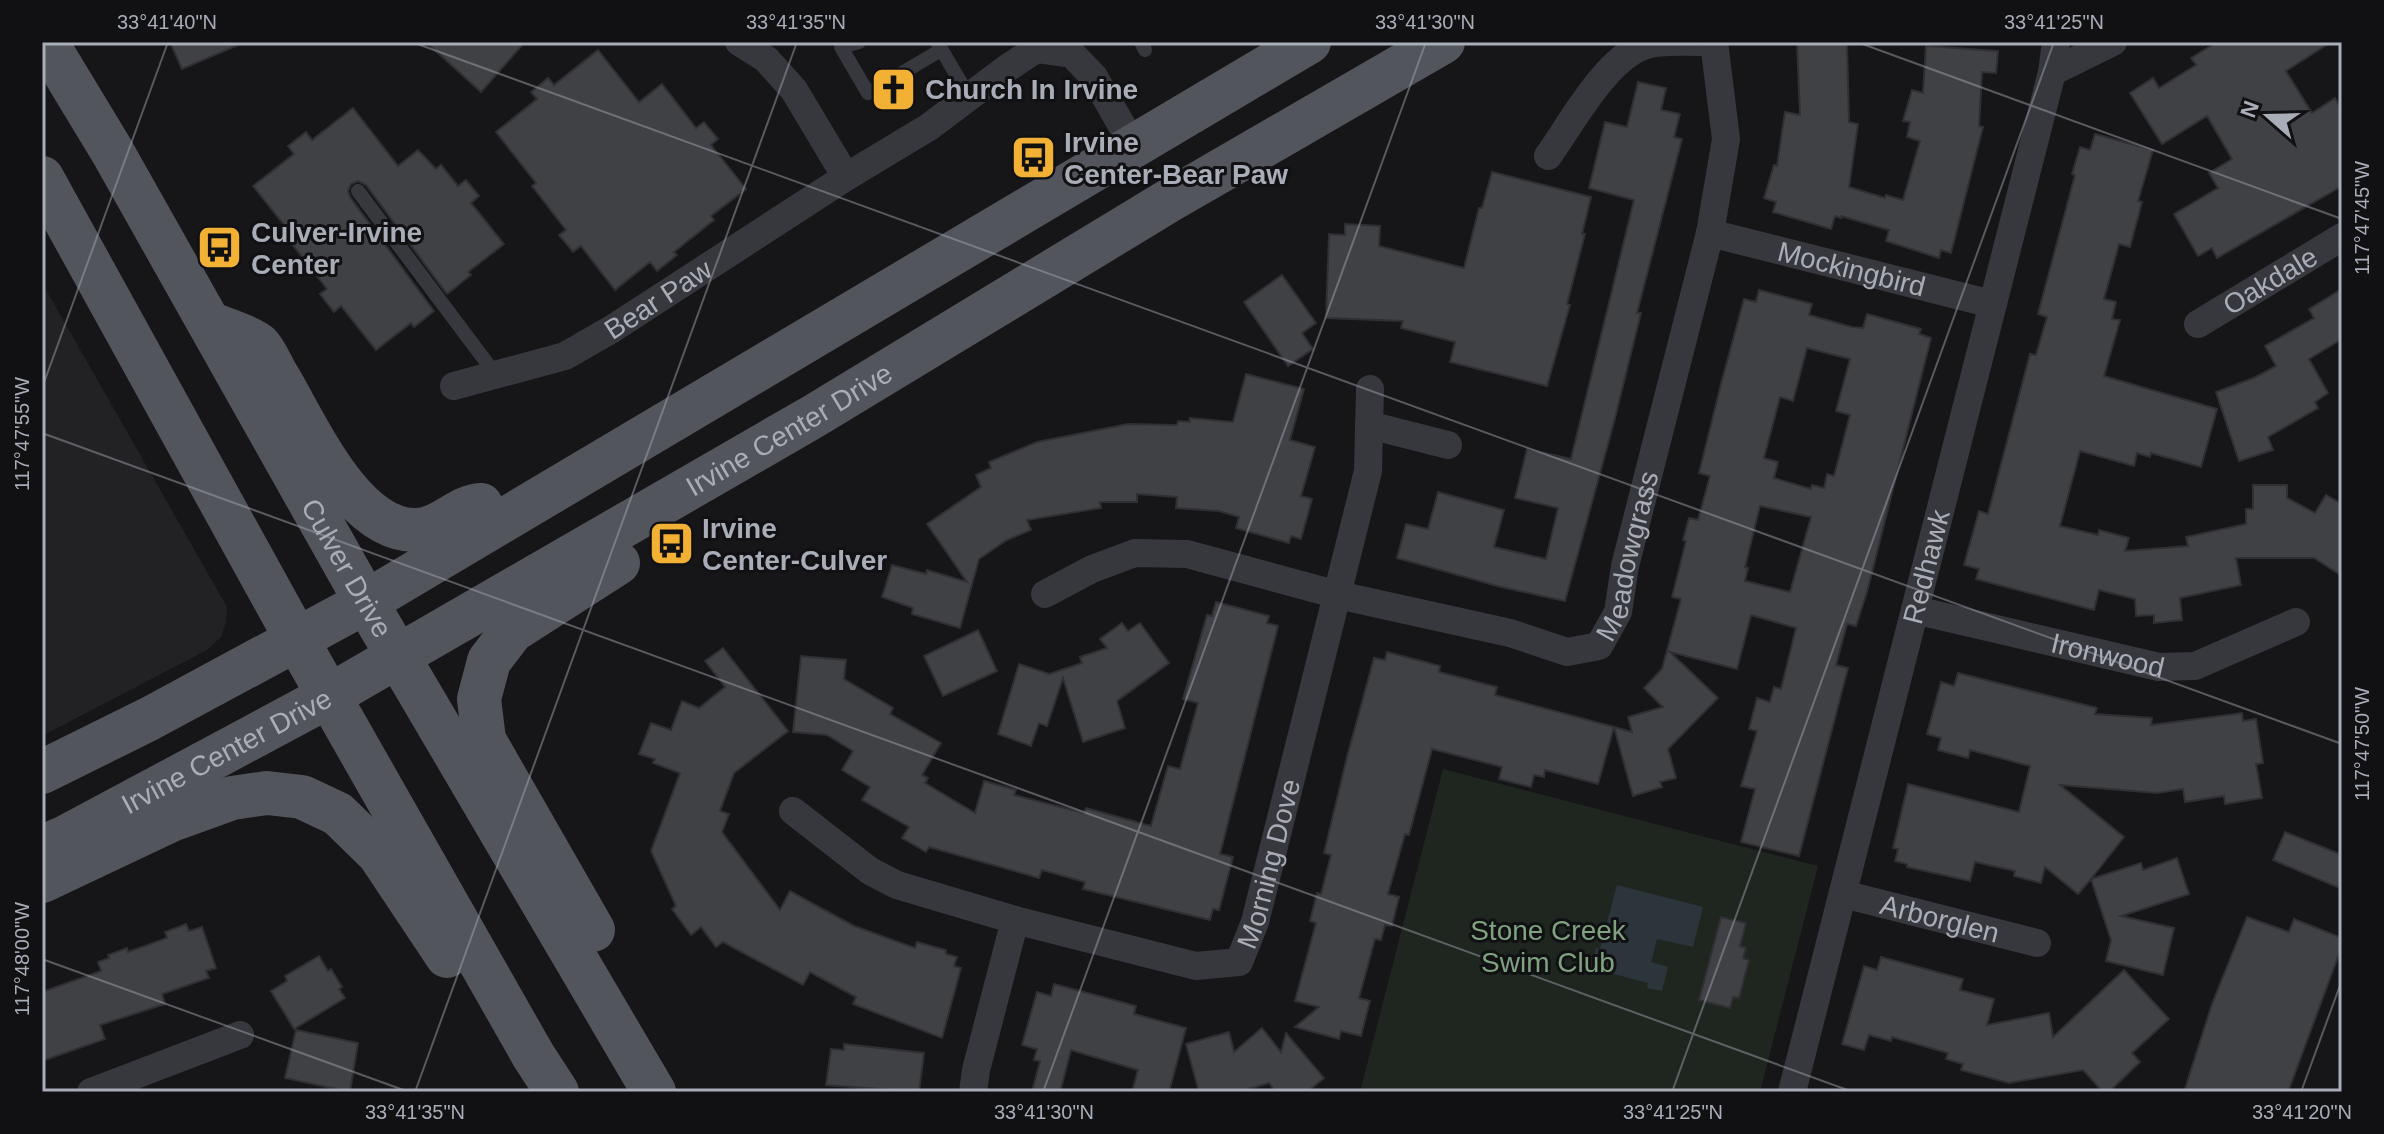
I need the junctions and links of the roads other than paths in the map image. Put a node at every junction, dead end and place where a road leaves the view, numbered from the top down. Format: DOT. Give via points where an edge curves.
graph roads {
  1 [pos="46,42"];
  2 [pos="739,42"];
  3 [pos="859,42"];
  4 [pos="1309,42"];
  5 [pos="1443,42"];
  6 [pos="1700,42"];
  7 [pos="1714,42"];
  8 [pos="2056,42"];
  9 [pos="2113,42"];
  10 [pos="939,46"];
  11 [pos="2052,72"];
  12 [pos="970,98"];
  13 [pos="1133,145"];
  14 [pos="1548,156"];
  15 [pos="846,177"];
  16 [pos="42,178"];
  17 [pos="358,191"];
  18 [pos="1710,233"];
  19 [pos="2342,237"];
  20 [pos="1992,304"];
  21 [pos="209,323"];
  22 [pos="2198,324"];
  23 [pos="496,375"];
  24 [pos="454,386"];
  25 [pos="1370,389"];
  26 [pos="814,416"];
  27 [pos="1369,425"];
  28 [pos="1448,445"];
  29 [pos="528,504"];
  30 [pos="1045,594"];
  31 [pos="1338,595"];
  32 [pos="366,602"];
  33 [pos="1915,610"];
  34 [pos="2296,622"];
  35 [pos="297,640"];
  36 [pos="397,657"];
  37 [pos="329,696"];
  38 [pos="42,772"];
  39 [pos="793,811"];
  40 [pos="42,847"];
  41 [pos="42,881"];
  42 [pos="1843,894"];
  43 [pos="1015,920"];
  44 [pos="2037,943"];
  45 [pos="240,1035"];
  46 [pos="533,1055"];
  47 [pos="91,1092"];
  48 [pos="557,1092"];
  49 [pos="654,1092"];
  50 [pos="671,1092"];
  51 [pos="973,1092"];
  52 [pos="1792,1092"];
  1 -- 21 [label="main road, Culver Drive"];
  2 -- 15 [label="street" via="766,59 794,90"];
  3 -- 10 [label="lane" via="841,47 868,93"];
  4 -- 13 [label="main road"];
  5 -- 26 [label="main road, Irvine Center Drive"];
  6 -- 14 [label="street" via="1643,46 1623,59"];
  7 -- 18 [label="street, Meadowgrass" via="1726,139"];
  8 -- 11 [label="street, Redhawk"];
  9 -- 11 [label="street"];
  10 -- 12 [label="lane"];
  11 -- 20 [label="street, Redhawk"];
  12 -- 13 [label="street, Bear Paw" via="1036,49 1072,54 1094,77"];
  12 -- 15 [label="street, Bear Paw"];
  13 -- 29 [label="main road"];
  15 -- 23 [label="street, Bear Paw" via="565,356"];
  16 -- 35 [label="main road"];
  17 -- 23 [label="lane"];
  18 -- 20 [label="street, Mockingbird"];
  18 -- 31 [label="street, Meadowgrass" via="1625,566 1618,612 1599,646 1567,652 1510,633"];
  19 -- 22 [label="street, Oakdale"];
  20 -- 33 [label="street, Redhawk"];
  21 -- 29 [label="main road" via="258,345 342,486 385,524 415,530 437,527 474,506"];
  21 -- 32 [label="main road, Culver Drive"];
  23 -- 24 [label="street, Bear Paw"];
  25 -- 27 [label="street, Morning Dove"];
  26 -- 36 [label="main road, Irvine Center Drive"];
  26 -- 50 [label="main road" via="802,454 512,631 489,661 479,699 484,740 669,1061"];
  27 -- 28 [label="street"];
  27 -- 31 [label="street, Morning Dove" via="1368,471"];
  29 -- 32 [label="main road"];
  30 -- 31 [label="street, Meadowgrass" via="1135,553 1187,554"];
  31 -- 43 [label="street, Morning Dove" via="1255,922 1239,962 1196,966"];
  32 -- 35 [label="main road"];
  32 -- 36 [label="main road, Culver Drive"];
  33 -- 34 [label="street, Ironwood" via="2159,667 2195,666"];
  33 -- 42 [label="street, Redhawk"];
  35 -- 37 [label="main road"];
  35 -- 38 [label="main road"];
  36 -- 37 [label="main road, Irvine Center Drive"];
  36 -- 49 [label="main road, Culver Drive"];
  37 -- 40 [label="main road, Irvine Center Drive"];
  37 -- 46 [label="main road"];
  39 -- 43 [label="street, Morning Dove" via="870,871 897,885"];
  41 -- 46 [label="main road" via="171,820 232,798 267,793 302,797 338,814 379,854 488,1017"];
  42 -- 44 [label="street, Arborglen"];
  42 -- 52 [label="street, Redhawk"];
  43 -- 51 [label="street"];
  45 -- 47 [label="street"];
  46 -- 48 [label="main road"];
}
